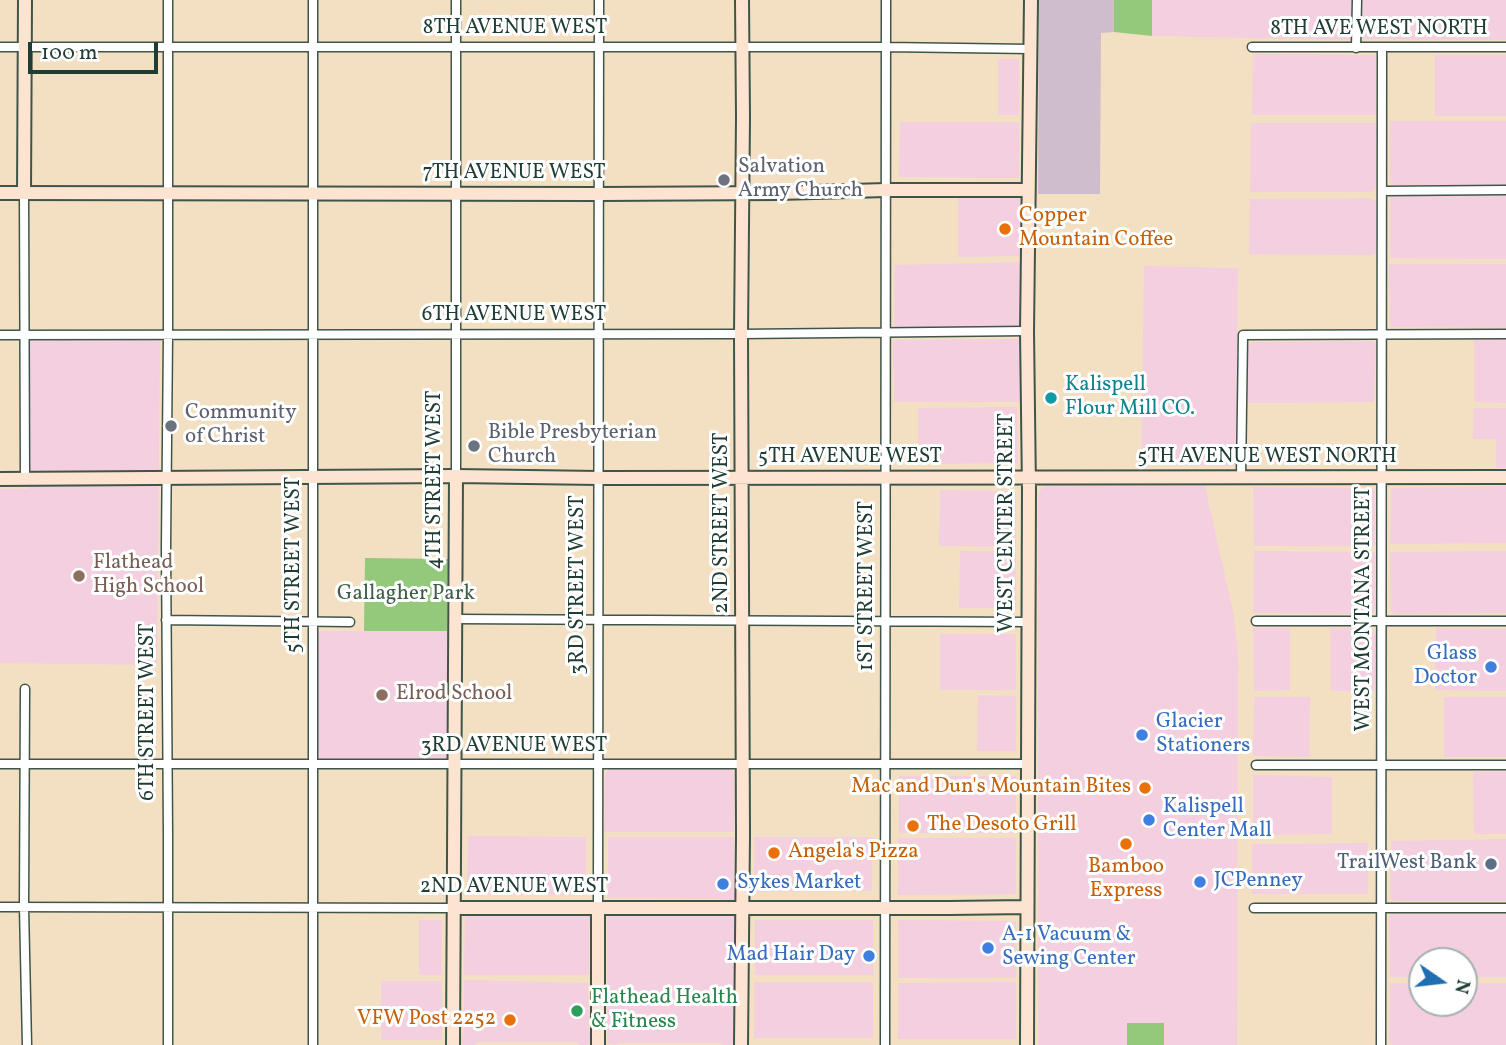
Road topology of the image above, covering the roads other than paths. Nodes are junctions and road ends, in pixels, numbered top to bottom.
1 (25, 0) edge
2 (168, 0) edge
3 (313, 0) edge
4 (456, 0) edge
5 (599, 0) edge
6 (742, 0) edge
7 (886, 0) edge
8 (1031, 0) edge
9 (1357, 0) edge
10 (456, 46) junction
11 (0, 47) edge
12 (25, 47) junction
13 (167, 47) junction
14 (313, 47) junction
15 (599, 47) junction
16 (742, 47) junction
17 (886, 47) junction
18 (1252, 47) dead end
19 (1506, 47) edge
20 (1356, 48) junction
21 (1382, 48) junction
22 (1031, 49) junction
23 (886, 190) junction
24 (1028, 190) junction
25 (1506, 190) edge
26 (1382, 191) junction
27 (742, 192) junction
28 (0, 193) edge
29 (24, 193) junction
30 (168, 193) junction
31 (456, 193) junction
32 (313, 194) junction
33 (599, 194) junction
34 (1027, 331) junction
35 (313, 333) junction
36 (886, 333) junction
37 (0, 334) edge
38 (457, 334) junction
39 (599, 334) junction
40 (741, 334) junction
41 (1382, 334) junction
42 (1506, 334) edge
43 (25, 335) junction
44 (168, 335) junction
45 (456, 476) junction
46 (312, 477) junction
47 (742, 477) junction
48 (1028, 477) junction
49 (1241, 477) junction
50 (1506, 477) edge
51 (166, 478) junction
52 (599, 478) junction
53 (885, 478) junction
54 (1382, 478) junction
55 (0, 479) edge
56 (25, 479) junction
57 (455, 618) junction
58 (166, 620) junction
59 (598, 620) junction
60 (743, 620) junction
61 (313, 621) junction
62 (885, 621) junction
63 (1256, 621) dead end
64 (1382, 621) junction
65 (1506, 621) edge
66 (350, 622) dead end
67 (1028, 622) junction
68 (24, 689) dead end
69 (0, 764) edge
70 (24, 764) junction
71 (167, 764) junction
72 (313, 764) junction
73 (455, 765) junction
74 (598, 765) junction
75 (743, 765) junction
76 (886, 765) junction
77 (1027, 765) junction
78 (1256, 765) dead end
79 (1382, 765) junction
80 (1506, 765) edge
81 (0, 907) edge
82 (24, 907) junction
83 (169, 907) junction
84 (313, 907) junction
85 (1027, 907) junction
86 (454, 908) junction
87 (598, 908) junction
88 (742, 908) junction
89 (886, 908) junction
90 (1254, 908) dead end
91 (1382, 908) junction
92 (1506, 908) edge
93 (27, 1045) edge
94 (168, 1045) edge
95 (313, 1045) edge
96 (453, 1045) edge
97 (598, 1045) edge
98 (741, 1045) edge
99 (885, 1045) edge
100 (1027, 1045) edge
101 (1381, 1045) edge

1 - 12 street
2 - 13 street, 6TH STREET WEST
3 - 14 street, 5TH STREET WEST
4 - 10 street, 4TH STREET WEST
5 - 15 street, 3RD STREET WEST
6 - 16 street, 2ND STREET WEST
7 - 17 street, 1ST STREET WEST
8 - 22 street, WEST CENTER STREET
9 - 20 street
10 - 14 street, 8TH AVENUE WEST
10 - 15 street, 8TH AVENUE WEST
10 - 31 street, 4TH STREET WEST
11 - 12 street, 8TH AVENUE WEST
12 - 13 street, 8TH AVENUE WEST
12 - 29 street
13 - 14 street, 8TH AVENUE WEST
13 - 30 street, 6TH STREET WEST
14 - 32 street, 5TH STREET WEST
15 - 16 street, 8TH AVENUE WEST
15 - 33 street, 3RD STREET WEST
16 - 17 street, 8TH AVENUE WEST
16 - 27 street, 2ND STREET WEST
17 - 22 street, 8TH AVENUE WEST
17 - 23 street, 1ST STREET WEST
18 - 20 street, 8TH AVE WEST NORTH
19 - 21 street, 8TH AVE WEST NORTH
20 - 21 street, 8TH AVE WEST NORTH
21 - 26 street, WEST MONTANA STREET
22 - 24 street, WEST CENTER STREET
23 - 24 street, 7TH AVENUE WEST
23 - 27 street, 7TH AVENUE WEST
23 - 36 street, 1ST STREET WEST
24 - 34 street, WEST CENTER STREET
25 - 26 street
26 - 41 street, WEST MONTANA STREET
27 - 33 street, 7TH AVENUE WEST
27 - 40 street, 2ND STREET WEST
28 - 29 street, 7TH AVENUE WEST
29 - 30 street, 7TH AVENUE WEST
29 - 43 street
30 - 32 street, 7TH AVENUE WEST
30 - 44 street, 6TH STREET WEST
31 - 32 street, 7TH AVENUE WEST
31 - 33 street, 7TH AVENUE WEST
31 - 38 street, 4TH STREET WEST
32 - 35 street, 5TH STREET WEST
33 - 39 street, 3RD STREET WEST
34 - 36 street, 6TH AVENUE WEST
34 - 48 street, WEST CENTER STREET
35 - 38 street, 6TH AVENUE WEST
35 - 44 street, 6TH AVENUE WEST
35 - 46 street, 5TH STREET WEST
36 - 40 street, 6TH AVENUE WEST
36 - 53 street, 1ST STREET WEST
37 - 43 street, 6TH AVENUE WEST
38 - 39 street, 6TH AVENUE WEST
38 - 45 street, 4TH STREET WEST
39 - 40 street, 6TH AVENUE WEST
39 - 52 street, 3RD STREET WEST
40 - 47 street, 2ND STREET WEST
41 - 42 street
41 - 49 street
41 - 54 street, WEST MONTANA STREET
43 - 44 street, 6TH AVENUE WEST
43 - 56 street
44 - 51 street, 6TH STREET WEST
45 - 46 street, 5TH AVENUE WEST
45 - 52 street, 5TH AVENUE WEST
45 - 57 street, 4TH STREET WEST
46 - 51 street, 5TH AVENUE WEST
46 - 61 street, 5TH STREET WEST
47 - 52 street, 5TH AVENUE WEST
47 - 53 street, 5TH AVENUE WEST
47 - 60 street, 2ND STREET WEST
48 - 49 street, 5TH AVENUE WEST NORTH
48 - 53 street, 5TH AVENUE WEST
48 - 67 street, WEST CENTER STREET
49 - 54 street, 5TH AVENUE WEST NORTH
50 - 54 street, 5TH AVENUE WEST NORTH
51 - 56 street, 5TH AVENUE WEST
51 - 58 street, 6TH STREET WEST
52 - 59 street, 3RD STREET WEST
53 - 62 street, 1ST STREET WEST
54 - 64 street, WEST MONTANA STREET
55 - 56 street, 5TH AVENUE WEST
57 - 59 street
57 - 73 street, 4TH STREET WEST
58 - 61 street
58 - 71 street, 6TH STREET WEST
59 - 60 street
59 - 74 street, 3RD STREET WEST
60 - 62 street
60 - 75 street, 2ND STREET WEST
61 - 66 street
61 - 72 street, 5TH STREET WEST
62 - 67 street
62 - 76 street, 1ST STREET WEST
63 - 64 street
64 - 65 street
64 - 79 street, WEST MONTANA STREET
67 - 77 street, WEST CENTER STREET
68 - 70 street
69 - 70 street, 3RD AVENUE WEST
70 - 71 street, 3RD AVENUE WEST
70 - 82 street
71 - 72 street, 3RD AVENUE WEST
71 - 83 street, 6TH STREET WEST
72 - 73 street, 3RD AVENUE WEST
72 - 84 street, 5TH STREET WEST
73 - 74 street, 3RD AVENUE WEST
73 - 86 street, 4TH STREET WEST
74 - 75 street, 3RD AVENUE WEST
74 - 87 street, 3RD STREET WEST
75 - 76 street, 3RD AVENUE WEST
75 - 88 street, 2ND STREET WEST
76 - 77 street, 3RD AVENUE WEST
76 - 89 street, 1ST STREET WEST
77 - 85 street, WEST CENTER STREET
78 - 79 street
79 - 80 street
79 - 91 street, WEST MONTANA STREET
81 - 82 street, 2ND AVENUE WEST
82 - 83 street, 2ND AVENUE WEST
82 - 93 street
83 - 84 street, 2ND AVENUE WEST
83 - 94 street, 6TH STREET WEST
84 - 86 street, 2ND AVENUE WEST
84 - 95 street, 5TH STREET WEST
85 - 89 street, 2ND AVENUE WEST
85 - 100 street, WEST CENTER STREET
86 - 87 street, 2ND AVENUE WEST
86 - 96 street, 4TH STREET WEST
87 - 88 street, 2ND AVENUE WEST
87 - 97 street, 3RD STREET WEST
88 - 89 street, 2ND AVENUE WEST
88 - 98 street, 2ND STREET WEST
89 - 99 street, 1ST STREET WEST
90 - 91 street
91 - 92 street
91 - 101 street, WEST MONTANA STREET

